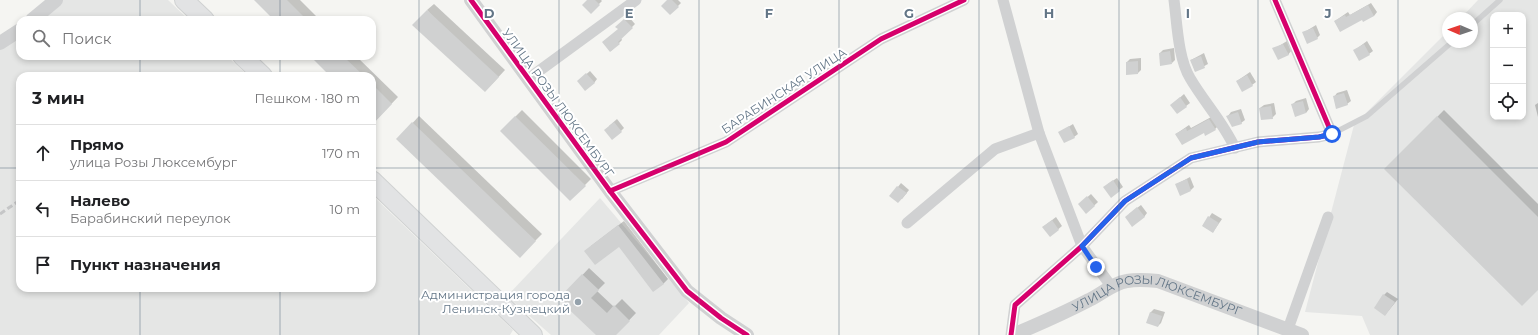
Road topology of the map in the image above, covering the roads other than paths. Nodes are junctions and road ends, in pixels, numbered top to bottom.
1 (56, 0) edge
2 (184, 0) edge
3 (471, 0) edge
4 (636, 0) edge
5 (964, 0) edge
6 (1003, 0) edge
7 (1174, 0) edge
8 (1276, 0) edge
9 (1500, 0) edge
10 (37, 16) edge
11 (201, 16) edge
12 (1478, 20) edge
13 (16, 33) edge
14 (0, 43) edge
15 (1445, 48) edge
16 (246, 60) edge
17 (259, 72) edge
18 (528, 80) junction
19 (1039, 133) junction
20 (1332, 134) junction
21 (1235, 148) junction
22 (376, 184) edge
23 (610, 191) junction
24 (1328, 217) dead end
25 (908, 223) dead end
26 (1082, 246) junction
27 (1111, 286) junction
28 (1288, 329) junction
29 (533, 335) edge
30 (747, 335) edge
31 (1012, 335) edge
32 (1302, 335) edge

1 - 10 street
2 - 11 main road
3 - 18 street, УЛИЦА РОЗЫ ЛЮКСЕМБУРГ
4 - 18 street
5 - 23 street, БАРАБИНСКАЯ УЛИЦА
6 - 19 street
7 - 21 street
8 - 20 street
9 - 12 lane
13 - 14 street
15 - 20 lane
16 - 17 main road
18 - 23 street, УЛИЦА РОЗЫ ЛЮКСЕМБУРГ
19 - 25 street
19 - 26 street
20 - 21 street, УЛИЦА РОЗЫ ЛЮКСЕМБУРГ
21 - 26 street, УЛИЦА РОЗЫ ЛЮКСЕМБУРГ
22 - 29 main road
23 - 30 street, УЛИЦА РОЗЫ ЛЮКСЕМБУРГ
24 - 28 street
26 - 27 street
26 - 31 street, УЛИЦА РОЗЫ ЛЮКСЕМБУРГ
27 - 28 street, УЛИЦА РОЗЫ ЛЮКСЕМБУРГ
27 - 31 street, УЛИЦА РОЗЫ ЛЮКСЕМБУРГ
28 - 32 street, УЛИЦА РОЗЫ ЛЮКСЕМБУРГ

